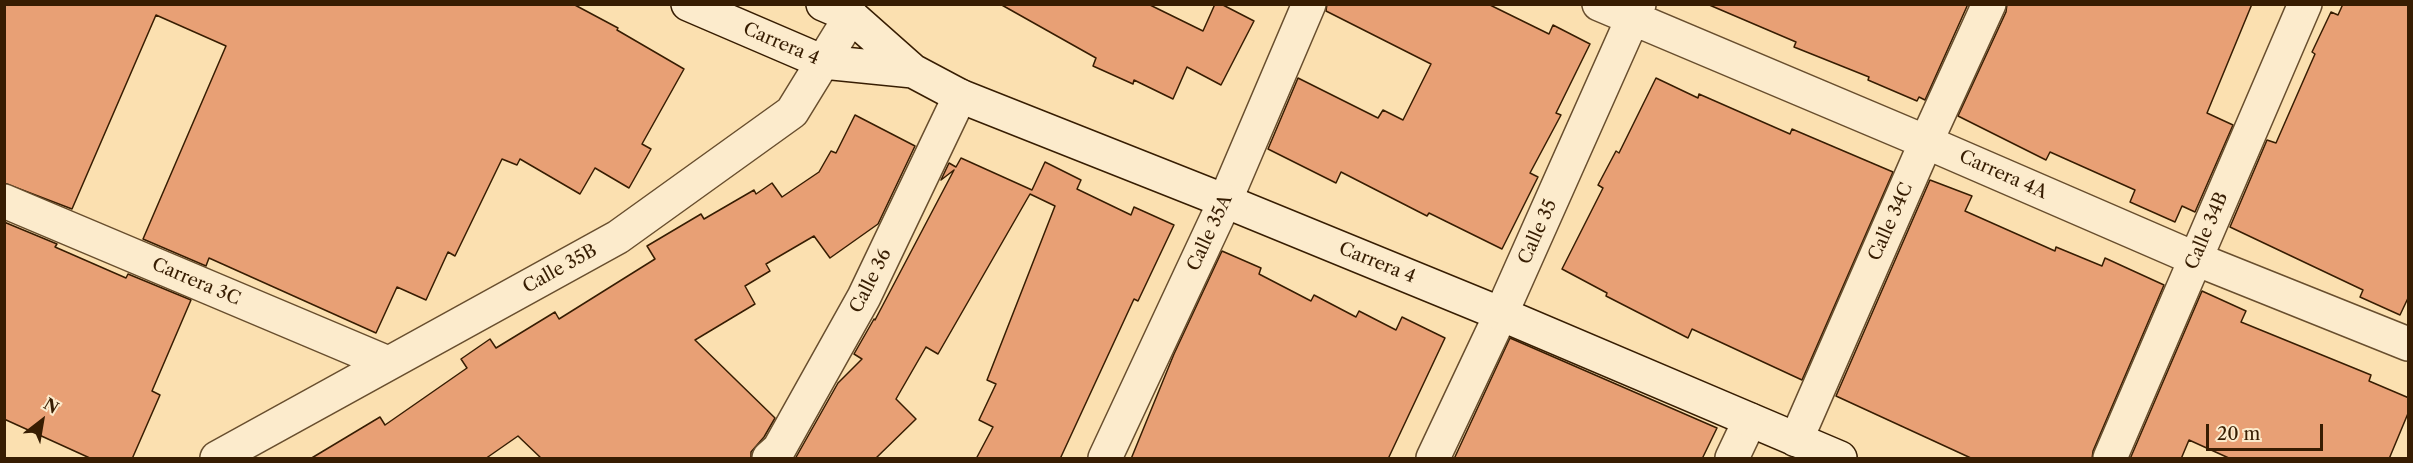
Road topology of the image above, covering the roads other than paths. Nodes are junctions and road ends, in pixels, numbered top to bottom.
1 (688, 4) edge
2 (1309, 4) edge
3 (1599, 4) edge
4 (1989, 4) edge
5 (2305, 4) edge
6 (837, 10) edge
7 (1636, 12) edge
8 (823, 62) junction
9 (913, 71) junction
10 (960, 96) junction
11 (1926, 142) junction
12 (4, 201) edge
13 (1225, 201) junction
14 (2196, 259) junction
15 (1502, 314) junction
16 (2409, 344) edge
17 (388, 363) junction
18 (1750, 420) junction
19 (1796, 440) junction
20 (217, 459) edge
21 (769, 459) edge
22 (1106, 459) edge
23 (1433, 459) edge
24 (1732, 459) edge
25 (1840, 459) edge
26 (2110, 459) edge

1 - 8 street, Carrera 4
2 - 13 street, Calle 35A
3 - 7 street, Carrera 4A
4 - 11 street, Calle 34C
5 - 14 street, Calle 34B
6 - 8 street, Calle 35B
6 - 9 street, Carrera 4
7 - 11 street, Carrera 4A
7 - 15 street, Calle 35
8 - 9 street, Carrera 4
8 - 17 street, Calle 35B
9 - 10 street, Carrera 4
10 - 13 street, Carrera 4
10 - 21 street, Calle 36
11 - 14 street, Carrera 4A
11 - 19 street, Calle 34C
12 - 17 street, Carrera 3C
13 - 15 street, Carrera 4
13 - 22 street, Calle 35A
14 - 16 street, Carrera 4A
14 - 26 street, Calle 34B
15 - 18 street, Carrera 4
15 - 23 street, Calle 35
17 - 20 street, Calle 35B
18 - 19 street, Carrera 4
18 - 24 street
19 - 25 street, Carrera 4

